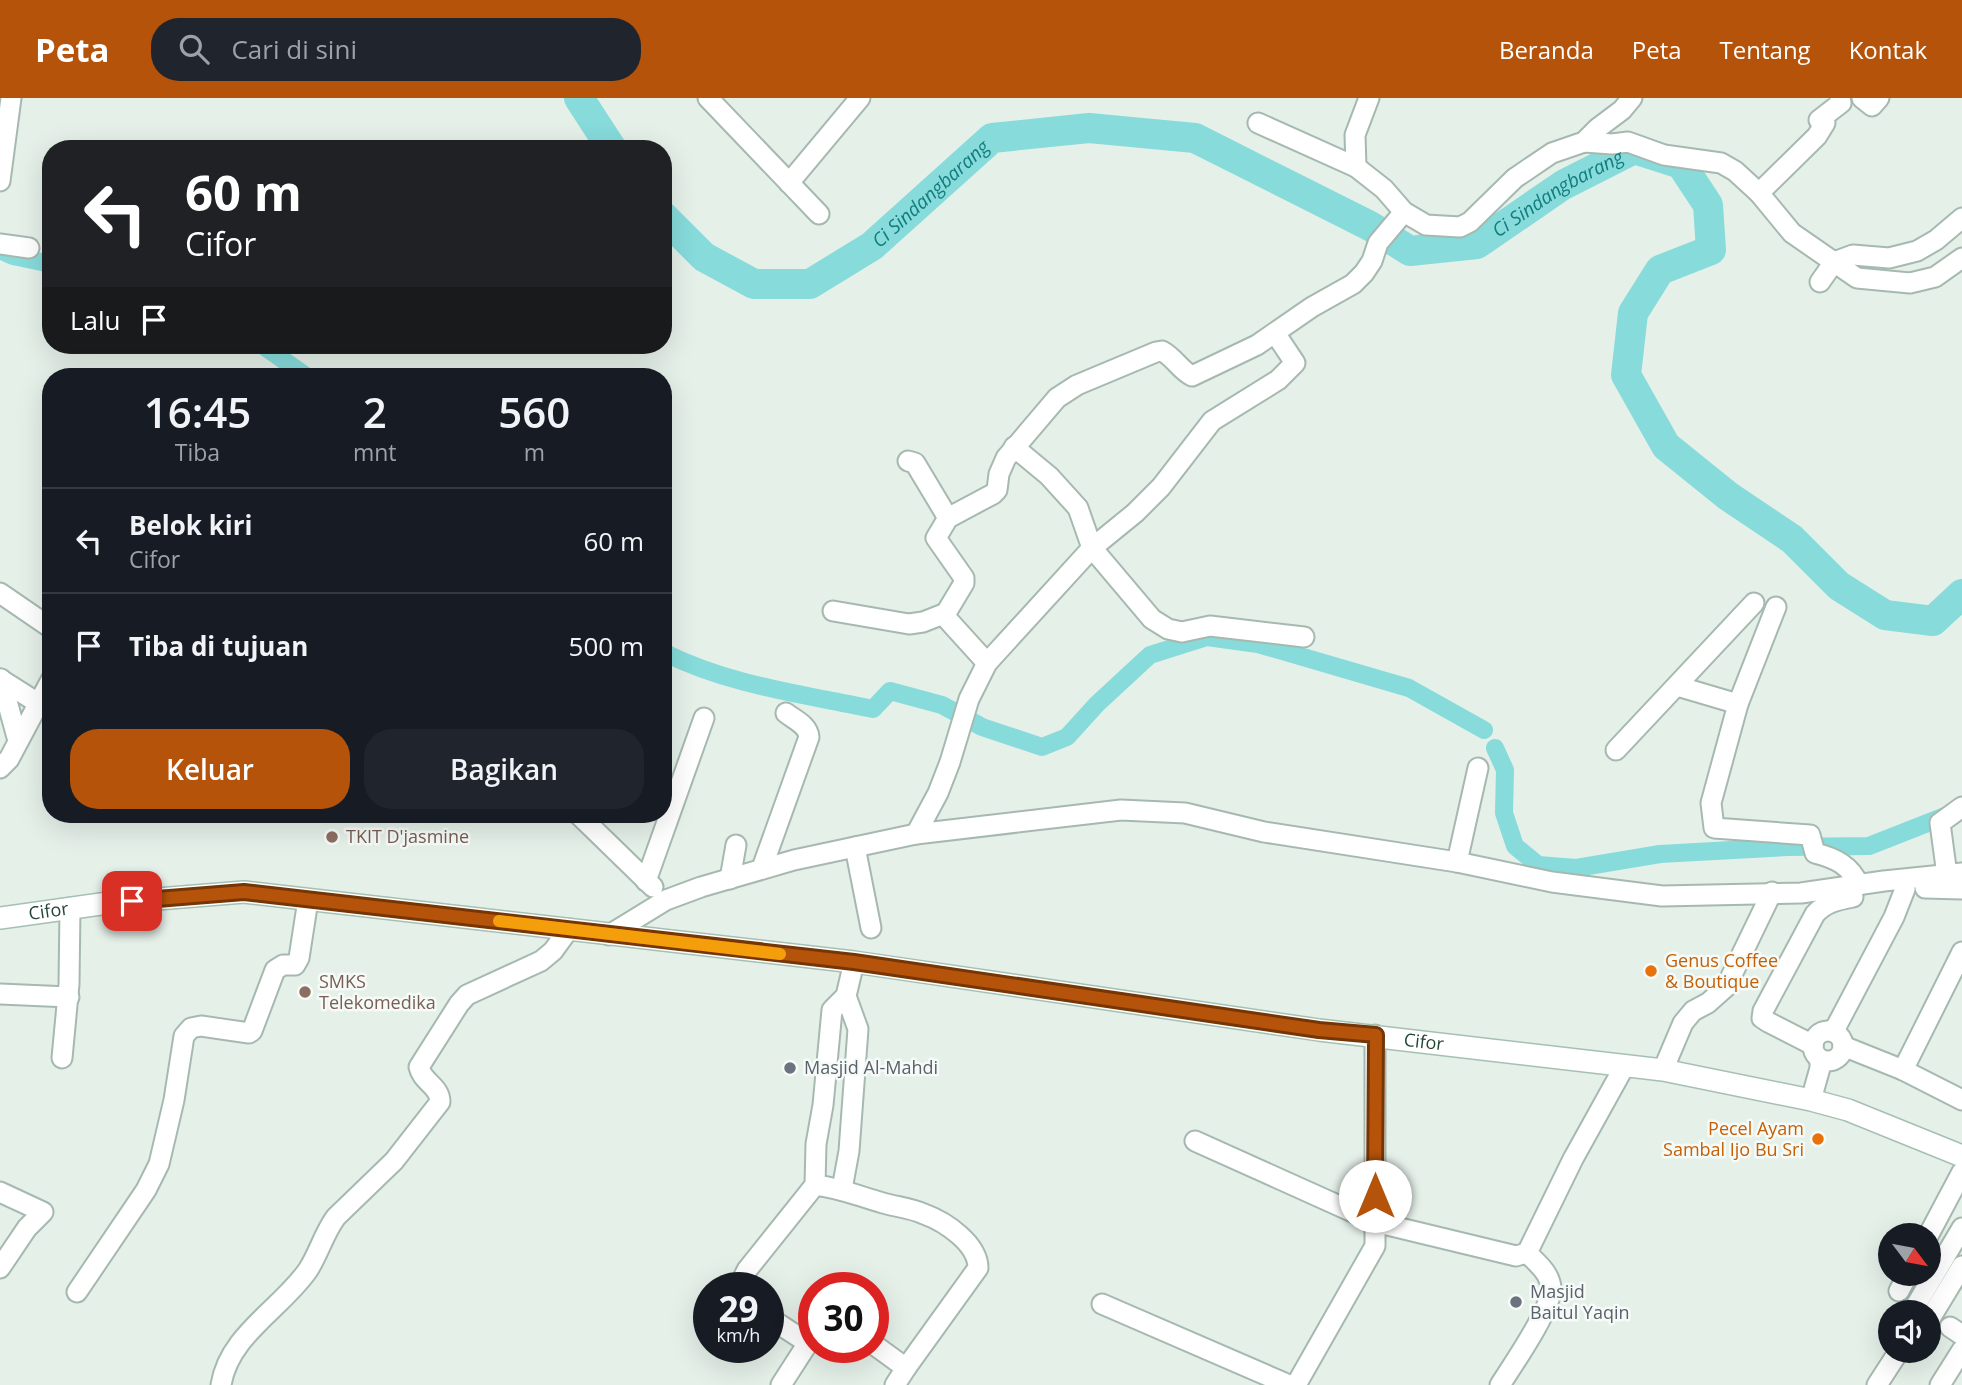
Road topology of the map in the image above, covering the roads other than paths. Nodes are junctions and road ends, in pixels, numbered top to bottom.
1 (11, 98) edge
2 (708, 98) edge
3 (860, 98) edge
4 (1369, 98) edge
5 (1632, 98) edge
6 (1840, 98) edge
7 (1862, 98) edge
8 (1879, 98) edge
9 (1258, 123) dead end
10 (1584, 142) junction
11 (1356, 167) junction
12 (0, 181) edge
13 (789, 183) junction
14 (1759, 193) junction
15 (1404, 212) junction
16 (819, 214) dead end
17 (1962, 218) edge
18 (0, 244) edge
19 (29, 248) dead end
20 (0, 252) edge
21 (1962, 258) edge
22 (1834, 262) junction
23 (1820, 282) dead end
24 (1275, 333) junction
25 (1014, 447) junction
26 (908, 461) dead end
27 (948, 518) junction
28 (1092, 548) junction
29 (0, 593) edge
30 (1754, 603) dead end
31 (1776, 607) dead end
32 (833, 611) dead end
33 (946, 612) junction
34 (42, 622) edge
35 (1304, 637) dead end
36 (987, 663) junction
37 (0, 679) edge
38 (1677, 686) junction
39 (42, 696) edge
40 (38, 703) junction
41 (1738, 704) junction
42 (786, 713) dead end
43 (704, 718) dead end
44 (18, 741) junction
45 (1616, 750) dead end
46 (0, 768) edge
47 (1478, 768) dead end
48 (1962, 807) edge
49 (672, 808) edge
50 (587, 823) edge
51 (667, 823) edge
52 (916, 834) junction
53 (736, 845) dead end
54 (855, 846) junction
55 (1457, 862) junction
56 (762, 868) junction
57 (1954, 874) edge
58 (730, 879) junction
59 (646, 881) junction
60 (1859, 884) junction
61 (1905, 889) junction
62 (1962, 889) edge
63 (1772, 892) junction
64 (308, 900) junction
65 (666, 900) junction
66 (70, 908) junction
67 (0, 918) edge
68 (871, 928) dead end
69 (569, 929) junction
70 (609, 935) junction
71 (1962, 952) edge
72 (854, 962) junction
73 (0, 994) edge
74 (846, 996) junction
75 (68, 997) junction
76 (1376, 1035) junction
77 (1840, 1039) junction
78 (1817, 1053) junction
79 (62, 1058) dead end
80 (1624, 1067) junction
81 (1662, 1070) junction
82 (1903, 1070) junction
83 (1811, 1100) junction
84 (1962, 1100) edge
85 (1195, 1141) dead end
86 (1962, 1156) edge
87 (1962, 1172) edge
88 (815, 1185) junction
89 (842, 1189) junction
90 (0, 1192) edge
91 (1375, 1222) junction
92 (1935, 1223) edge
93 (1962, 1228) edge
94 (1527, 1252) junction
95 (1941, 1261) edge
96 (1941, 1267) edge
97 (0, 1268) edge
98 (1959, 1271) edge
99 (746, 1272) edge
100 (77, 1292) dead end
101 (1941, 1301) edge
102 (1102, 1304) dead end
103 (1962, 1350) edge
104 (889, 1356) edge
105 (798, 1359) edge
106 (1891, 1363) edge
107 (906, 1368) junction
108 (221, 1385) edge
109 (780, 1385) edge
110 (895, 1385) edge
111 (1289, 1385) edge
112 (1296, 1385) edge
113 (1500, 1385) edge
114 (1877, 1385) edge
115 (1940, 1385) edge

1 - 12 street
2 - 13 street
3 - 13 street
4 - 11 street
5 - 10 street
6 - 14 street
7 - 8 street
9 - 11 street
10 - 14 street
10 - 15 street
11 - 15 street
13 - 16 street
14 - 22 street
15 - 24 street
17 - 22 street
18 - 19 street
18 - 20 street
21 - 22 street
22 - 23 street
24 - 25 street
24 - 28 street
25 - 27 street
25 - 28 street
26 - 27 street
27 - 33 street
28 - 35 street
28 - 36 street
29 - 34 street
30 - 38 street
31 - 41 street
32 - 33 street
33 - 36 street
36 - 52 street
37 - 40 street
37 - 44 street
38 - 41 street
38 - 45 street
39 - 40 street
40 - 44 street
41 - 60 street
42 - 56 street
43 - 49 street
44 - 46 street
47 - 55 street
48 - 57 street
50 - 59 street
51 - 59 street
52 - 54 street
52 - 55 street
53 - 58 street
54 - 56 street
54 - 68 street
55 - 63 street
56 - 58 street
57 - 60 street
58 - 65 street
59 - 65 street
60 - 63 street
61 - 62 street
61 - 77 street
61 - 78 street
63 - 81 street
64 - 66 street, Cifor
64 - 69 street, Cifor
64 - 100 street
65 - 70 street
66 - 67 street, Cifor
66 - 75 street
69 - 70 street, Cifor
69 - 108 street
70 - 72 street, Cifor
71 - 82 street
72 - 74 street
72 - 76 street, Cifor
73 - 75 street
74 - 88 street
74 - 89 street
75 - 79 street
76 - 80 street, Cifor
76 - 91 street
77 - 78 street
77 - 78 street
77 - 82 street
78 - 83 street
80 - 81 street, Cifor
80 - 94 street
81 - 83 street, Cifor
82 - 84 street
83 - 86 street, Cifor
85 - 91 street
87 - 92 street
88 - 89 street
88 - 99 street
89 - 107 street
90 - 97 street
91 - 94 street
91 - 112 street
93 - 95 street
94 - 113 street
96 - 98 street
98 - 101 street
102 - 111 street
103 - 115 street
104 - 107 street
105 - 109 street
106 - 114 street
107 - 110 street

